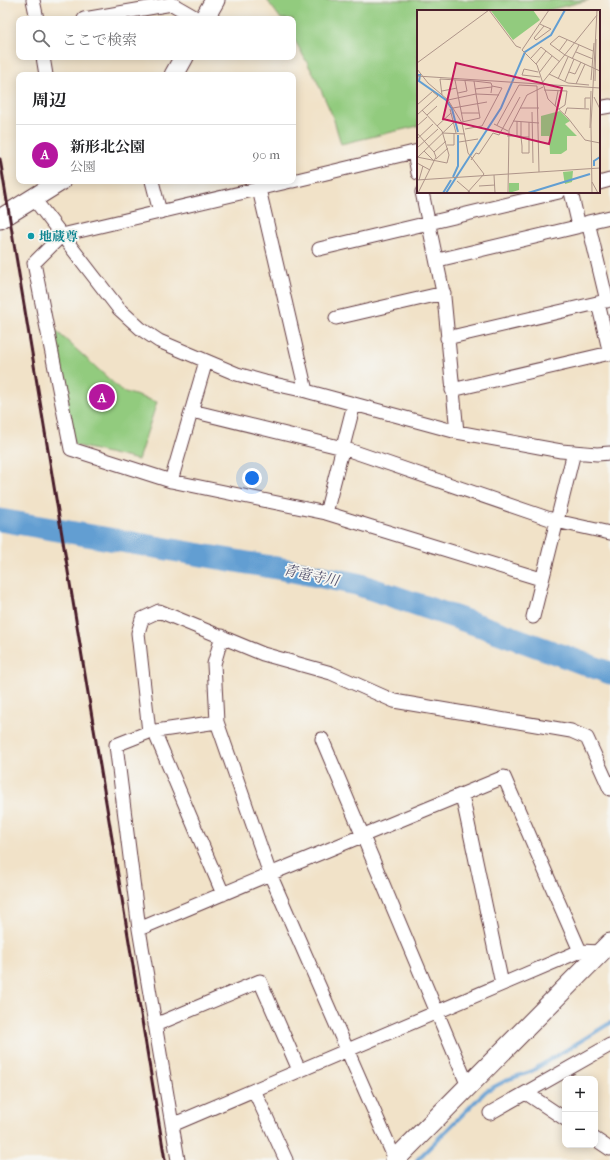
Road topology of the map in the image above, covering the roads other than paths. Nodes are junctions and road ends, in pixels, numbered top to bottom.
1 (33, 0) edge
2 (215, 0) edge
3 (36, 16) edge
4 (102, 16) edge
5 (193, 16) edge
6 (206, 16) edge
7 (44, 60) edge
8 (182, 60) edge
9 (46, 72) edge
10 (176, 72) edge
11 (610, 106) edge
12 (600, 108) edge
13 (416, 151) edge
14 (417, 162) edge
15 (296, 180) edge
16 (610, 180) edge
17 (600, 183) edge
18 (57, 184) edge
19 (153, 184) edge
20 (280, 184) edge
21 (259, 189) junction
22 (422, 193) edge
23 (555, 193) edge
24 (571, 193) edge
25 (34, 199) junction
26 (160, 212) junction
27 (610, 217) edge
28 (0, 219) edge
29 (428, 223) junction
30 (584, 225) junction
31 (62, 235) junction
32 (319, 249) dead end
33 (438, 260) junction
34 (444, 293) junction
35 (605, 301) edge
36 (336, 318) dead end
37 (447, 338) junction
38 (610, 354) edge
39 (206, 361) junction
40 (452, 390) junction
41 (306, 391) junction
42 (354, 404) junction
43 (192, 411) junction
44 (457, 432) junction
45 (343, 448) junction
46 (574, 452) junction
47 (610, 453) edge
48 (171, 481) junction
49 (326, 513) junction
50 (556, 521) junction
51 (610, 533) edge
52 (541, 579) junction
53 (533, 617) dead end
54 (222, 636) junction
55 (217, 722) junction
56 (152, 731) junction
57 (322, 739) dead end
58 (610, 789) edge
59 (462, 795) junction
60 (362, 836) junction
61 (270, 874) junction
62 (223, 894) junction
63 (139, 930) junction
64 (605, 947) edge
65 (580, 951) junction
66 (502, 984) junction
67 (436, 1012) junction
68 (155, 1025) junction
69 (610, 1045) edge
70 (348, 1050) junction
71 (300, 1070) junction
72 (468, 1086) junction
73 (254, 1090) junction
74 (526, 1093) junction
75 (490, 1113) dead end
76 (562, 1117) edge
77 (172, 1125) junction
78 (598, 1141) edge
79 (610, 1149) edge
80 (178, 1160) edge
81 (286, 1160) edge
82 (395, 1160) edge

1 - 3 street
2 - 6 street
4 - 5 street
7 - 9 street
8 - 10 street
11 - 12 street
13 - 14 street
13 - 15 street
16 - 17 street
18 - 25 street
19 - 26 street
20 - 21 street
21 - 26 street
21 - 41 street
22 - 29 street
23 - 29 street
24 - 30 street
25 - 28 street
25 - 31 street
26 - 31 street
27 - 30 street
29 - 32 street
29 - 33 street
30 - 33 street
30 - 35 street
31 - 39 street
31 - 48 street
33 - 34 street
34 - 36 street
34 - 37 street
35 - 37 street
35 - 38 street
37 - 40 street
38 - 40 street
39 - 41 street
39 - 43 street
40 - 44 street
41 - 42 street
42 - 44 street
42 - 45 street
43 - 45 street
43 - 48 street
44 - 46 street
45 - 49 street
45 - 50 street
46 - 47 street
46 - 50 street
48 - 49 street
49 - 52 street
50 - 51 street
50 - 52 street
52 - 53 street
54 - 55 street
54 - 56 street
54 - 58 street
55 - 56 street
55 - 61 street
56 - 62 street
56 - 63 street
57 - 60 street
59 - 60 street
59 - 65 street
59 - 66 street
60 - 61 street
60 - 67 street
61 - 62 street
61 - 70 street
62 - 63 street
63 - 68 street
64 - 65 street
64 - 72 street
65 - 66 street
66 - 67 street
67 - 70 street
67 - 72 street
68 - 71 street
68 - 77 street
69 - 74 street
70 - 71 street
70 - 82 street
71 - 73 street
72 - 82 street
73 - 77 street
73 - 81 street
74 - 75 street
74 - 76 street
77 - 80 street
78 - 79 street

